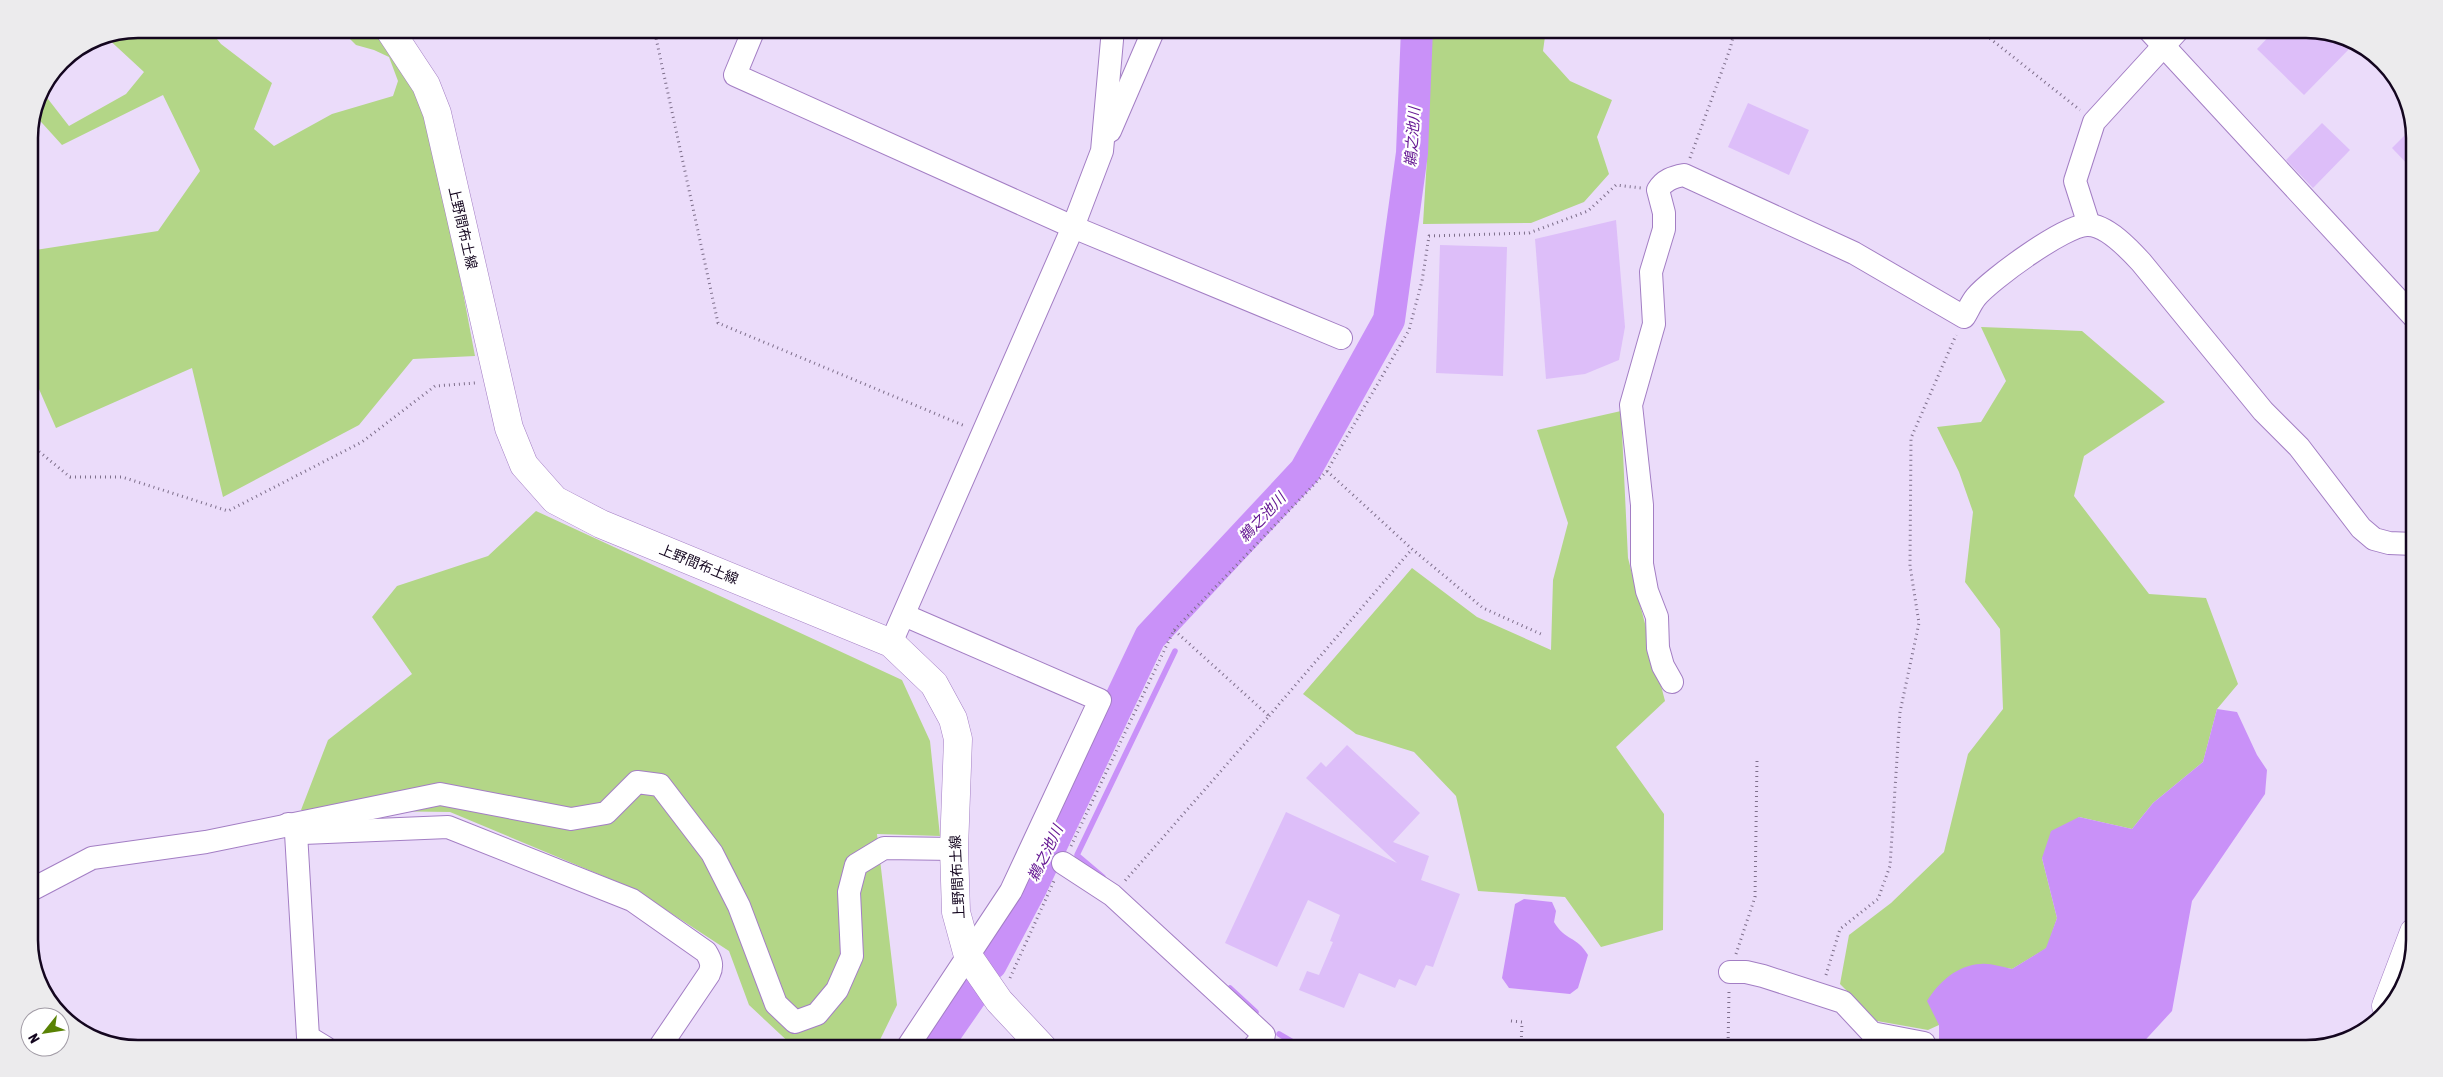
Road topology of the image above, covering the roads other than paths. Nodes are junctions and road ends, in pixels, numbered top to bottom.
1 (395, 38) edge
2 (750, 38) edge
3 (1112, 38) edge
4 (1150, 38) edge
5 (2157, 38) edge
6 (2172, 38) edge
7 (2165, 46) junction
8 (1102, 151) junction
9 (2089, 225) junction
10 (1073, 227) junction
11 (2405, 307) edge
12 (1341, 338) dead end
13 (2406, 544) edge
14 (904, 615) junction
15 (891, 643) junction
16 (1672, 682) dead end
17 (292, 828) junction
18 (954, 849) junction
19 (1063, 863) road end
20 (38, 886) edge
21 (968, 956) junction
22 (2404, 958) edge
23 (1737, 965) road end
24 (2393, 986) edge
25 (313, 1040) edge
26 (664, 1040) edge
27 (912, 1040) edge
28 (1036, 1040) edge
29 (1260, 1040) edge
30 (1908, 1040) edge

1 - 15 main road, 上野間布土線
2 - 10 street
3 - 8 street
4 - 8 street
5 - 7 street
6 - 7 street
7 - 9 street
7 - 11 street
8 - 10 street
9 - 13 street
9 - 16 street
10 - 12 street
10 - 14 street
14 - 15 street
14 - 21 street
15 - 18 main road, 上野間布土線
17 - 18 street
17 - 20 street
17 - 25 street
17 - 26 street
18 - 21 main road, 上野間布土線
19 - 29 street
21 - 27 street
21 - 28 main road, 上野間布土線
22 - 24 main road
23 - 30 street

